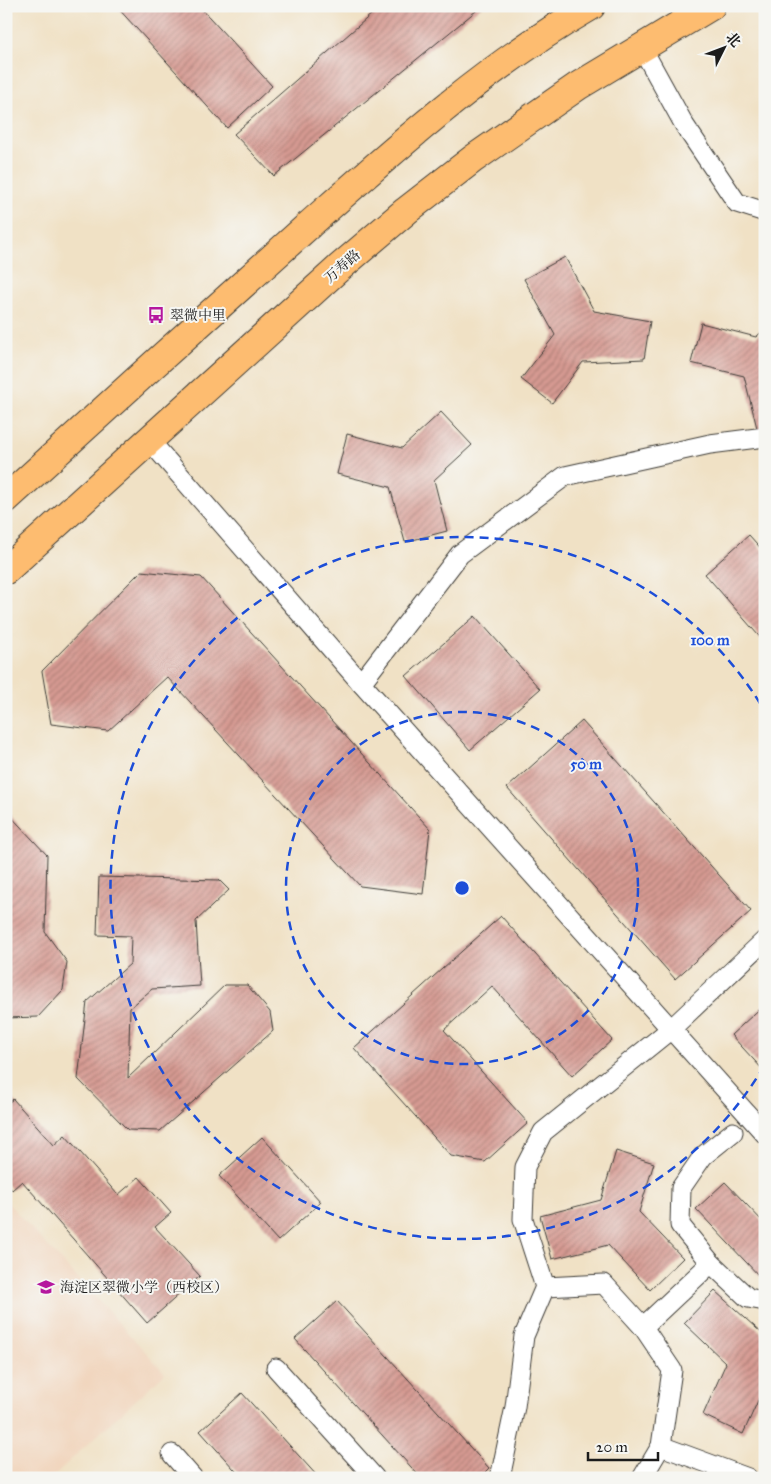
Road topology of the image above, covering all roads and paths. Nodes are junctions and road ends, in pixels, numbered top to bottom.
1 (591, 6) edge
2 (711, 6) edge
3 (642, 48) junction
4 (765, 212) edge
5 (765, 437) edge
6 (150, 441) junction
7 (6, 499) edge
8 (6, 570) edge
9 (361, 683) junction
10 (765, 940) edge
11 (671, 1029) junction
12 (733, 1132) dead end
13 (765, 1134) edge
14 (711, 1263) junction
15 (545, 1287) junction
16 (765, 1301) edge
17 (643, 1327) junction
18 (276, 1368) dead end
19 (661, 1446) junction
20 (172, 1454) dead end
21 (193, 1478) edge
22 (375, 1478) edge
23 (500, 1478) edge
24 (642, 1478) edge
25 (748, 1478) edge

1 - 7 main road
2 - 3 main road, 万寿路
3 - 4 street
3 - 6 main road, 万寿路
5 - 9 street
6 - 8 main road, 万寿路
6 - 9 street
9 - 11 street
10 - 11 street
11 - 13 street
11 - 15 street
12 - 14 street
14 - 16 street
14 - 17 street
15 - 17 street
15 - 23 street
17 - 19 street
18 - 22 street
19 - 24 street
19 - 25 street
20 - 21 street

